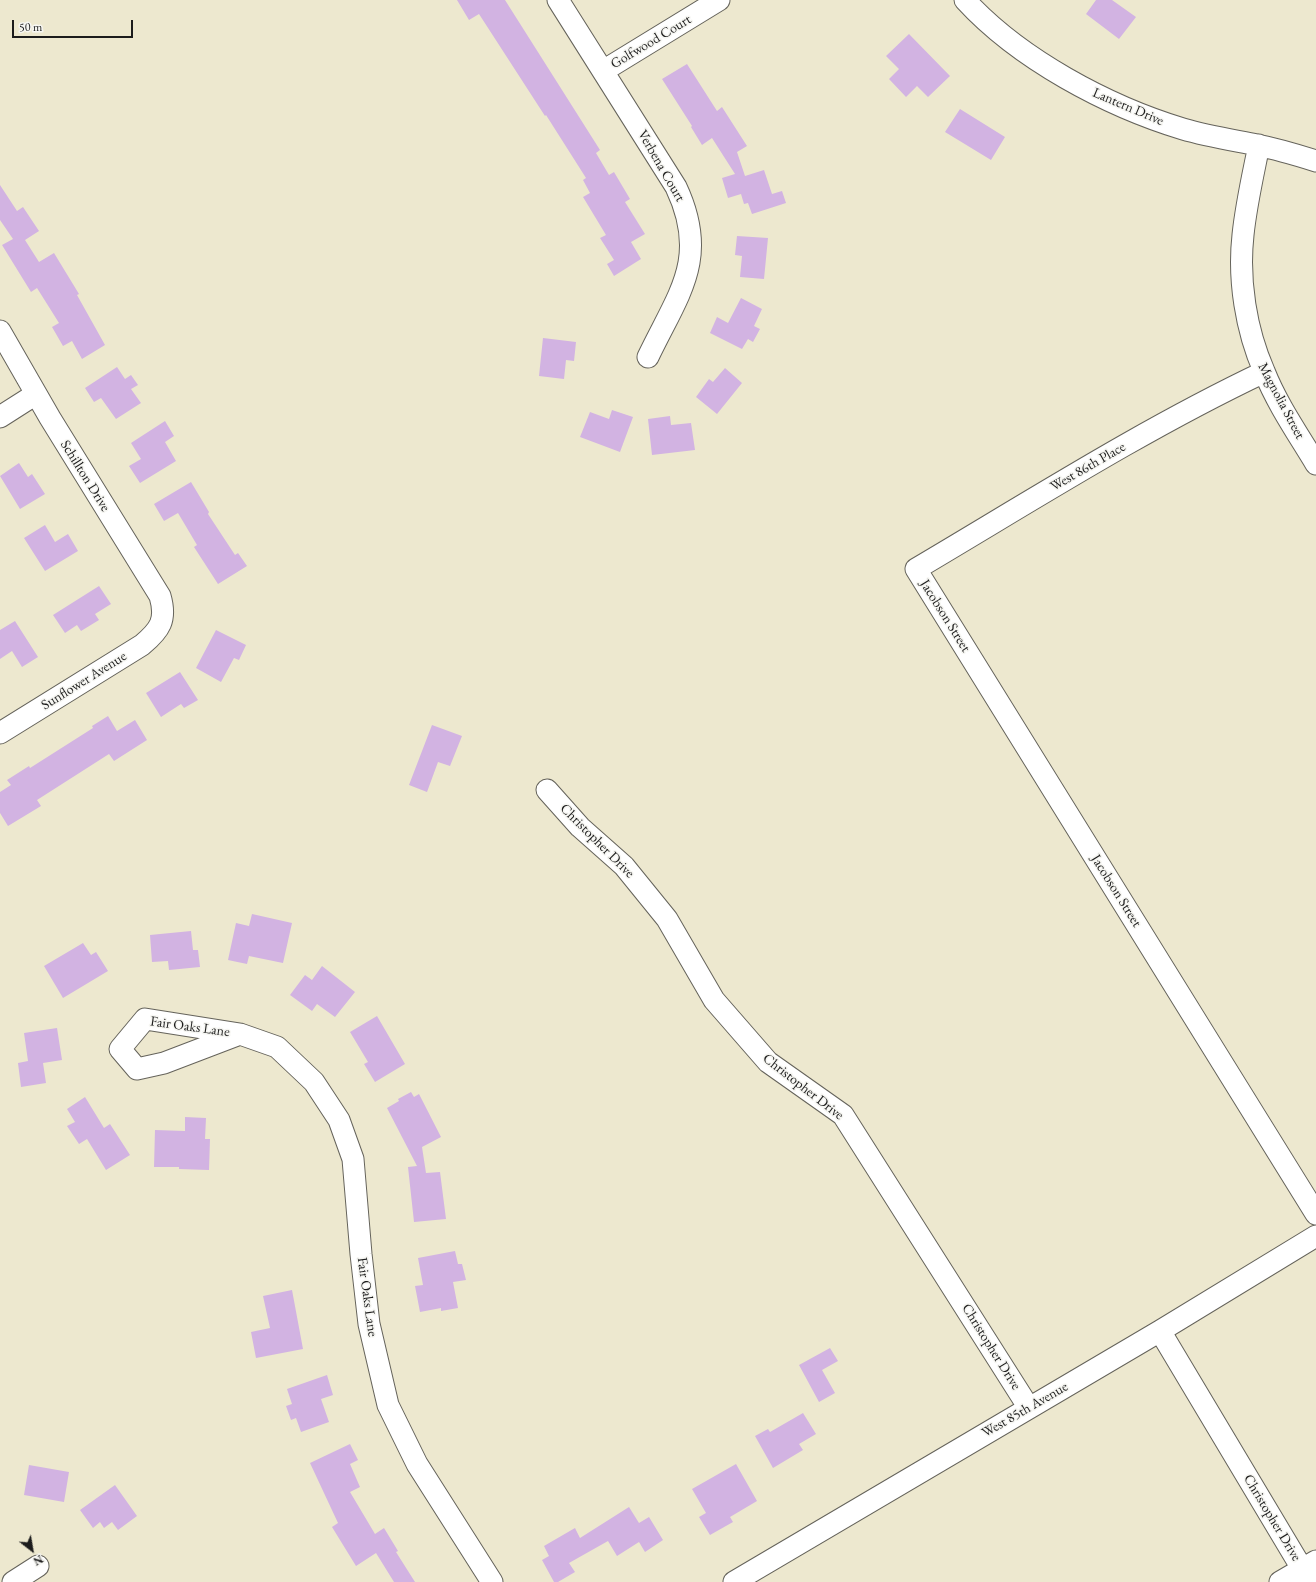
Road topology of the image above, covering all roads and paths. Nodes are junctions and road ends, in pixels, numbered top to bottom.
1 (558, 0) edge
2 (719, 0) edge
3 (965, 0) edge
4 (603, 71) junction
5 (1259, 145) junction
6 (1316, 161) edge
7 (0, 331) edge
8 (648, 357) dead end
9 (1264, 372) junction
10 (36, 394) junction
11 (0, 416) edge
12 (1316, 464) edge
13 (916, 568) joint
14 (161, 622) joint
15 (0, 733) edge
16 (547, 790) dead end
17 (240, 1034) junction
18 (1316, 1214) edge
19 (1316, 1236) edge
20 (1160, 1331) junction
21 (1029, 1408) junction
22 (38, 1566) dead end
23 (1309, 1571) edge
24 (13, 1582) edge
25 (492, 1582) edge
26 (734, 1582) edge
27 (1280, 1582) edge

1 - 4 street, Verbena Court
2 - 4 street, Golfwood Court
3 - 5 street, Lantern Drive
4 - 8 street, Verbena Court
5 - 6 street, Lantern Drive
5 - 9 street, Magnolia Street
7 - 10 street, Schillton Drive
9 - 12 street, Magnolia Street
9 - 13 street, West 86th Place
10 - 11 street
10 - 14 street, Schillton Drive
13 - 18 street, Jacobson Street
14 - 15 street, Sunflower Avenue
16 - 21 street, Christopher Drive
17 - 17 street, Fair Oaks Lane
17 - 25 street, Fair Oaks Lane
19 - 20 street, West 85th Avenue
20 - 21 street, West 85th Avenue
20 - 23 street, Christopher Drive
21 - 26 street, West 85th Avenue
22 - 24 street
23 - 27 street

